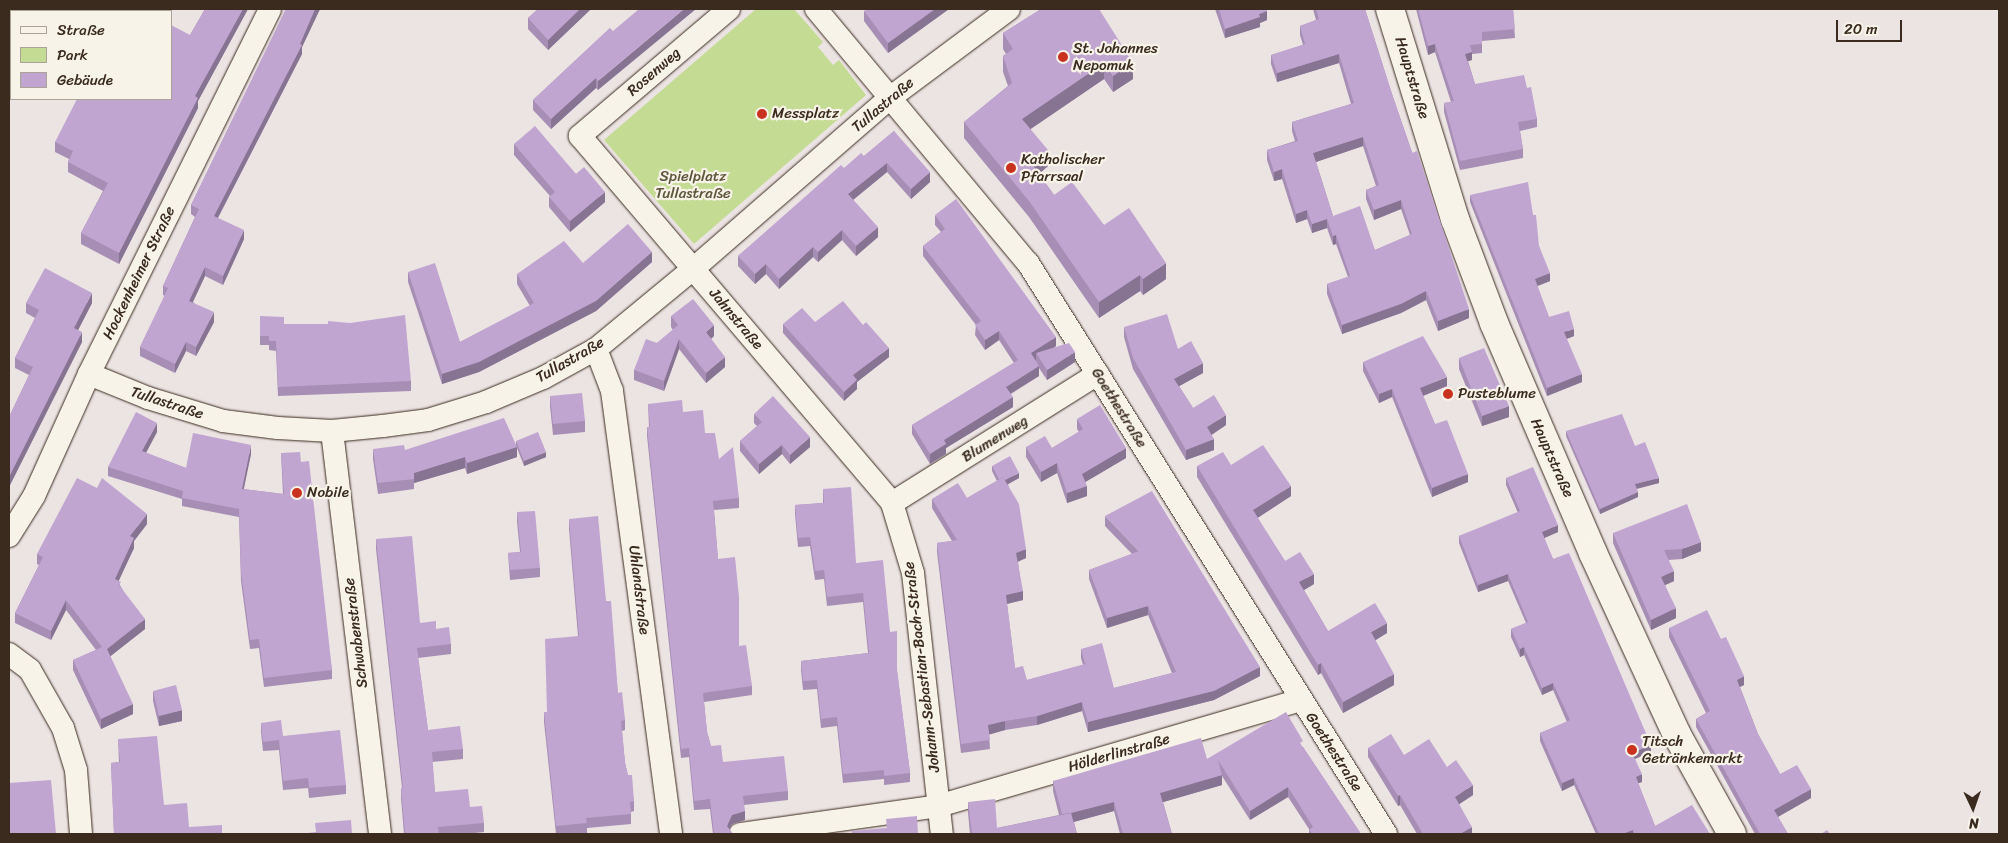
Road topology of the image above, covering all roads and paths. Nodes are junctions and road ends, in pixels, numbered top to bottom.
1 (270, 9) edge
2 (729, 9) edge
3 (816, 9) edge
4 (1009, 9) edge
5 (1390, 9) edge
6 (891, 97) junction
7 (580, 136) joint
8 (693, 269) junction
9 (596, 349) junction
10 (89, 374) junction
11 (1098, 374) junction
12 (332, 431) junction
13 (892, 503) junction
14 (9, 536) edge
15 (9, 654) edge
16 (1301, 700) junction
17 (938, 806) junction
18 (81, 834) edge
19 (380, 834) edge
20 (671, 834) edge
21 (740, 834) edge
22 (942, 834) edge
23 (1386, 834) edge
24 (1732, 834) edge

1 - 10 street, Hockenheimer Straße
2 - 7 street, Rosenweg
3 - 6 street, Goethestraße
4 - 6 street, Tullastraße
5 - 24 street, Hauptstraße
6 - 8 street, Tullastraße
6 - 11 street, Goethestraße
7 - 8 street, Jahnstraße
8 - 9 street, Tullastraße
8 - 13 street, Jahnstraße
9 - 12 street, Tullastraße
9 - 20 street, Uhlandstraße
10 - 12 street, Tullastraße
10 - 14 street, Hockenheimer Straße
11 - 13 street, Blumenweg
11 - 16 street, Goethestraße
12 - 19 street, Schwabenstraße
13 - 17 street, Johann-Sebastian-Bach-Straße
15 - 18 street
16 - 17 street, Hölderlinstraße
16 - 23 street, Goethestraße
17 - 21 street, Hölderlinstraße
17 - 22 street, Johann-Sebastian-Bach-Straße

